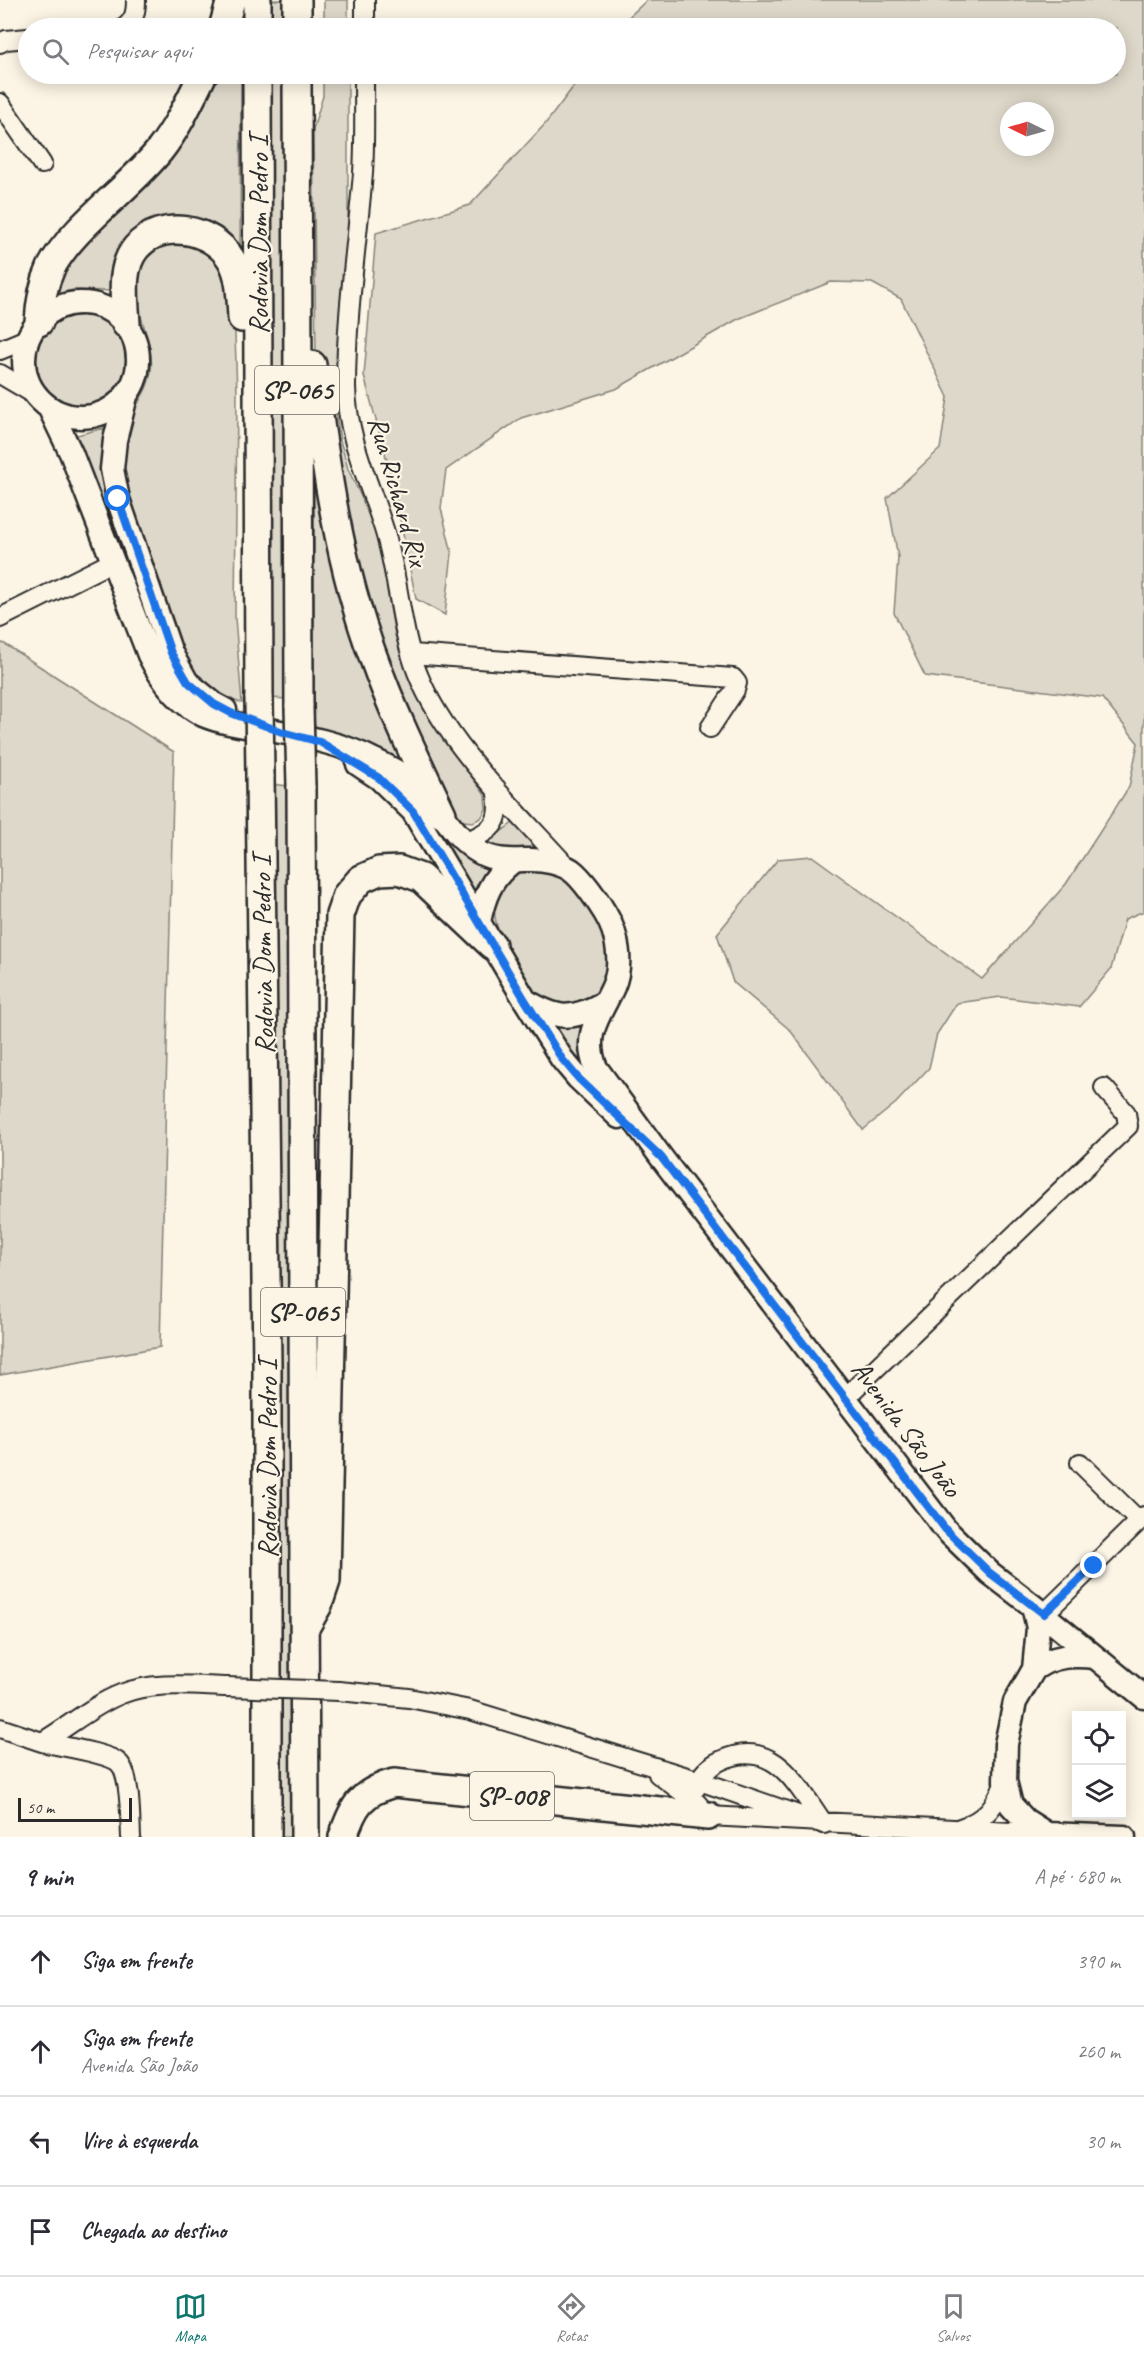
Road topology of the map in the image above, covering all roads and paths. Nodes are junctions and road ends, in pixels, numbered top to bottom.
1 (135, 0) edge
2 (231, 0) edge
3 (257, 0) edge
4 (297, 0) edge
5 (365, 0) edge
6 (133, 18) edge
7 (226, 18) edge
8 (257, 18) edge
9 (297, 18) edge
10 (365, 18) edge
11 (18, 39) edge
12 (0, 43) edge
13 (197, 84) edge
14 (257, 84) edge
15 (297, 84) edge
16 (364, 84) edge
17 (0, 103) edge
18 (42, 164) dead end
19 (297, 204) junction
20 (126, 324) junction
21 (34, 330) junction
22 (0, 350) edge
23 (0, 374) edge
24 (126, 396) junction
25 (42, 401) junction
26 (112, 562) junction
27 (0, 618) edge
28 (259, 620) junction
29 (412, 654) junction
30 (710, 728) dead end
31 (282, 732) junction
32 (320, 742) junction
33 (496, 788) junction
34 (442, 814) junction
35 (464, 842) junction
36 (512, 861) junction
37 (571, 870) junction
38 (485, 934) junction
39 (525, 1000) junction
40 (602, 1004) junction
41 (1104, 1088) dead end
42 (661, 1157) junction
43 (846, 1396) junction
44 (1080, 1463) dead end
45 (1142, 1518) edge
46 (1038, 1610) junction
47 (304, 1630) junction
48 (1095, 1657) junction
49 (1034, 1669) junction
50 (1144, 1697) edge
51 (0, 1728) edge
52 (42, 1742) junction
53 (639, 1761) junction
54 (697, 1780) junction
55 (1005, 1781) junction
56 (702, 1809) junction
57 (826, 1828) edge
58 (953, 1830) junction
59 (1047, 1834) junction
60 (131, 1837) edge
61 (267, 1837) edge
62 (305, 1837) edge
63 (343, 1837) edge
64 (1124, 1837) edge

1 - 6 street
2 - 7 highway
3 - 8 highway
4 - 9 highway
5 - 10 street
11 - 12 street
13 - 21 highway
14 - 28 highway, Rodovia Dom Pedro I / SP-065
15 - 19 highway, Rodovia Dom Pedro I / SP-065
16 - 29 street, Rua Richard Rix
17 - 18 street
19 - 34 highway
19 - 47 highway, Rodovia Dom Pedro I / SP-065, bridge
20 - 21 main road
20 - 24 main road
20 - 28 highway
21 - 22 street
21 - 25 main road
23 - 25 street
24 - 25 main road
24 - 31 main road
25 - 26 main road
26 - 27 street
26 - 31 main road
28 - 61 highway, Rodovia Dom Pedro I / SP-065, bridge
29 - 30 street
29 - 33 street, Rua Richard Rix
31 - 32 main road
32 - 34 main road
32 - 38 main road
33 - 35 street
33 - 37 street, Rua Richard Rix
34 - 35 main road
35 - 36 main road
36 - 37 main road
36 - 38 main road
37 - 40 main road
38 - 39 main road
38 - 47 highway
39 - 40 main road
39 - 42 main road
40 - 42 main road
41 - 43 street
42 - 43 main road, Avenida São João
43 - 46 main road, Avenida São João
44 - 45 street
45 - 46 street
46 - 48 main road, Avenida São João
46 - 49 main road
47 - 62 highway, Rodovia Dom Pedro I / SP-065
48 - 49 main road
48 - 50 main road, Avenida São João
49 - 55 main road, SP-008
51 - 52 street
52 - 53 street, SP-008, bridge
52 - 60 street
53 - 54 street, SP-008
53 - 56 street
54 - 56 street
54 - 57 street, SP-008
54 - 57 street
55 - 58 street, SP-008
55 - 59 main road, SP-008
56 - 57 street, SP-008
56 - 63 highway, SP-008
57 - 58 street, SP-008
58 - 59 street, SP-008
59 - 64 main road, SP-008

